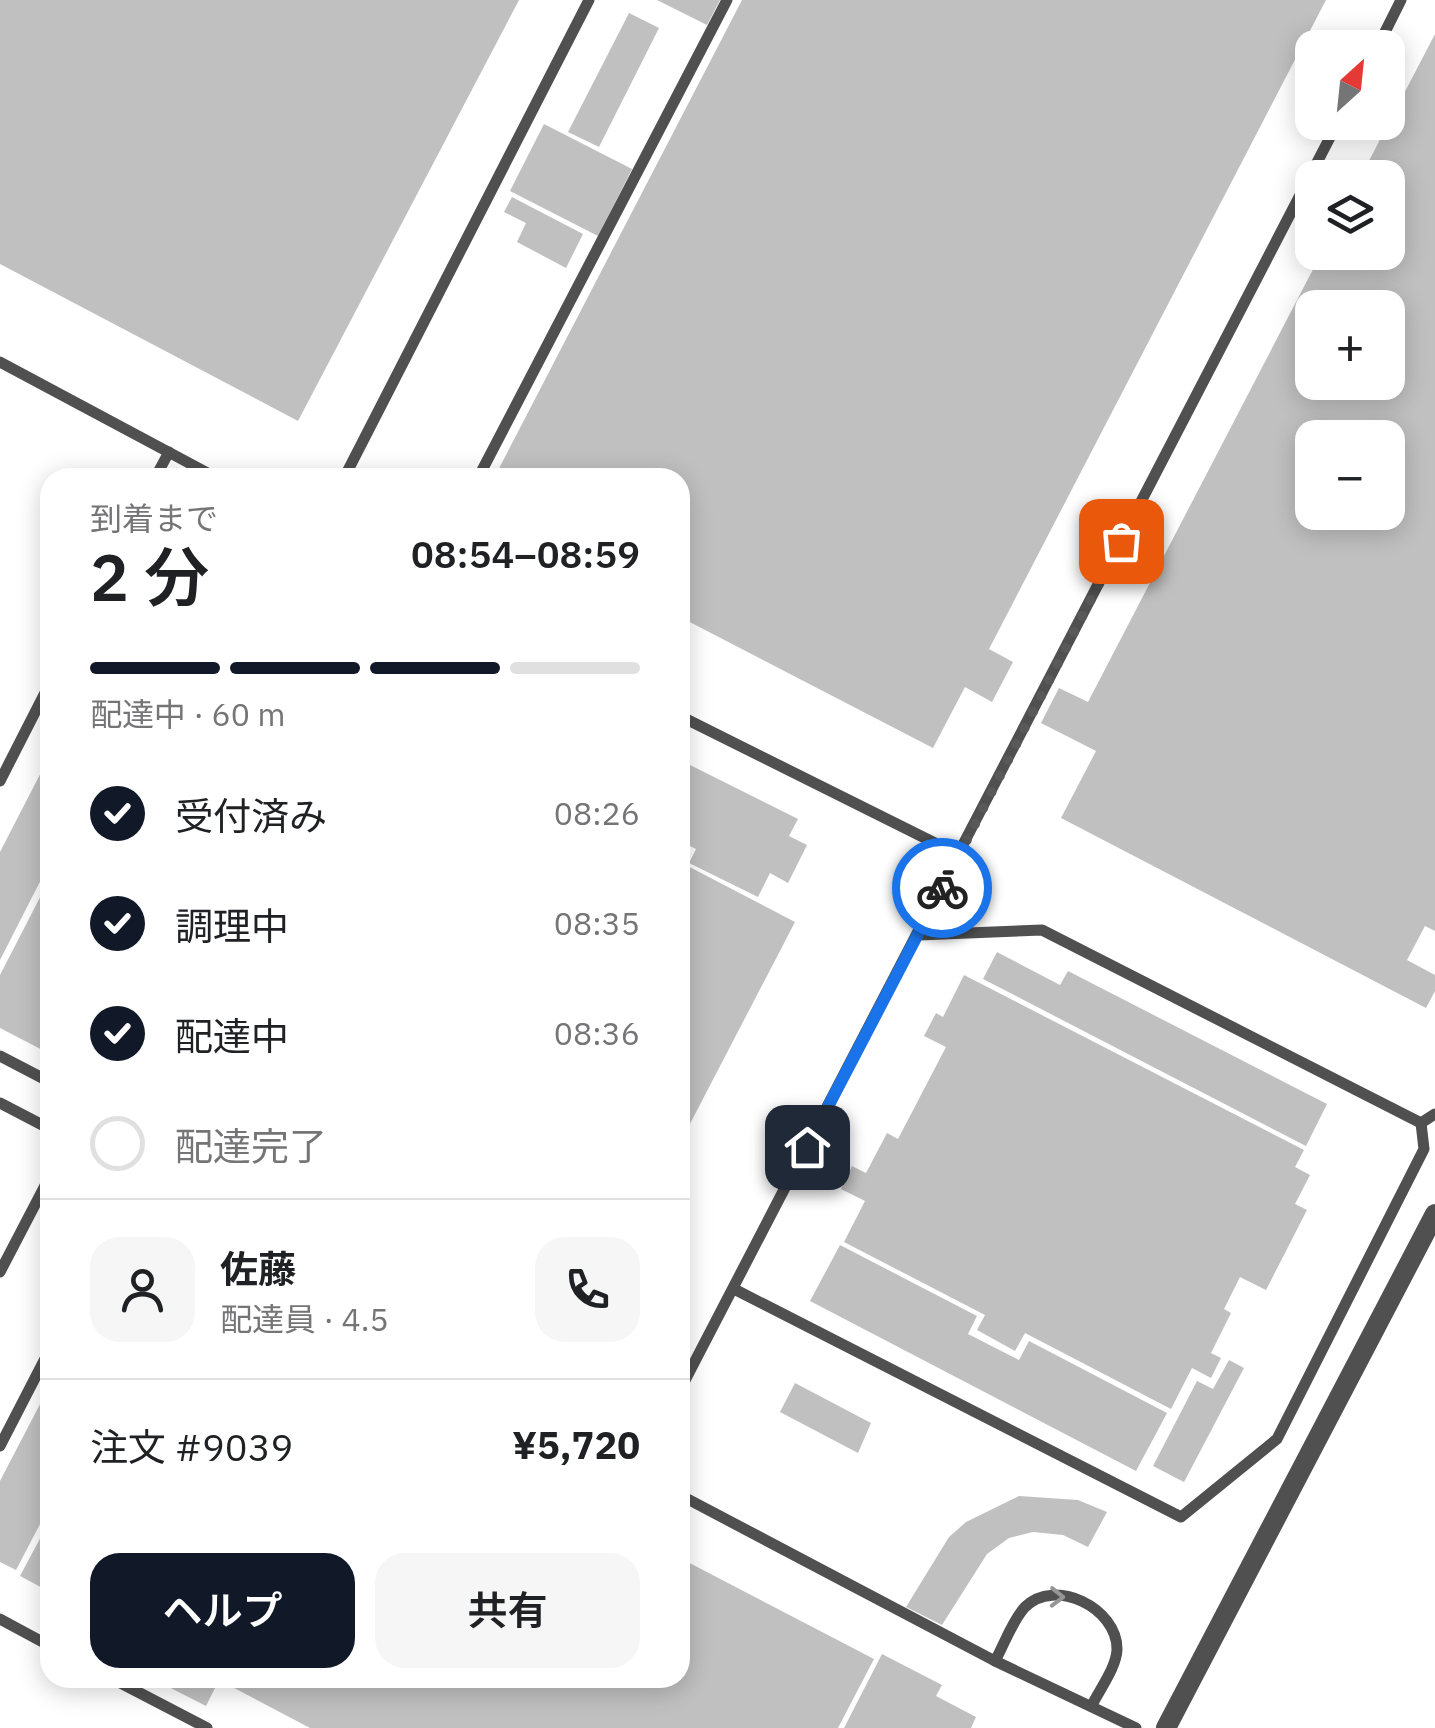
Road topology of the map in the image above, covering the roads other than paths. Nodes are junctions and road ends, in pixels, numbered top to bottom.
1 (589, 0) edge
2 (727, 0) edge
3 (1401, 0) edge
4 (1385, 30) edge
5 (1329, 140) edge
6 (0, 362) edge
7 (168, 452) junction
8 (160, 468) edge
9 (198, 468) edge
10 (349, 468) edge
11 (483, 468) edge
12 (40, 703) edge
13 (690, 721) edge
14 (0, 781) edge
15 (958, 855) junction
16 (918, 935) junction
17 (0, 1056) edge
18 (40, 1077) edge
19 (0, 1103) edge
20 (1435, 1114) edge
21 (40, 1123) edge
22 (1422, 1123) junction
23 (40, 1195) edge
24 (1435, 1214) edge
25 (0, 1272) edge
26 (734, 1289) junction
27 (40, 1368) edge
28 (690, 1371) edge
29 (0, 1446) edge
30 (690, 1501) edge
31 (0, 1620) edge
32 (40, 1641) edge
33 (994, 1661) junction
34 (130, 1688) edge
35 (1092, 1705) junction
36 (208, 1728) edge
37 (1136, 1728) edge
38 (1166, 1728) edge

1 - 10 lane
2 - 11 lane
3 - 4 lane
5 - 15 lane
6 - 7 lane
7 - 8 lane
7 - 9 lane
12 - 14 lane
13 - 15 lane
15 - 16 lane
16 - 22 lane
16 - 26 lane
17 - 18 lane
19 - 21 lane
20 - 22 lane
22 - 26 lane
23 - 25 lane
24 - 38 street
26 - 28 lane
27 - 29 lane
30 - 33 lane
31 - 32 lane
33 - 35 lane
33 -> 35 lane
34 - 36 lane
35 - 37 lane

